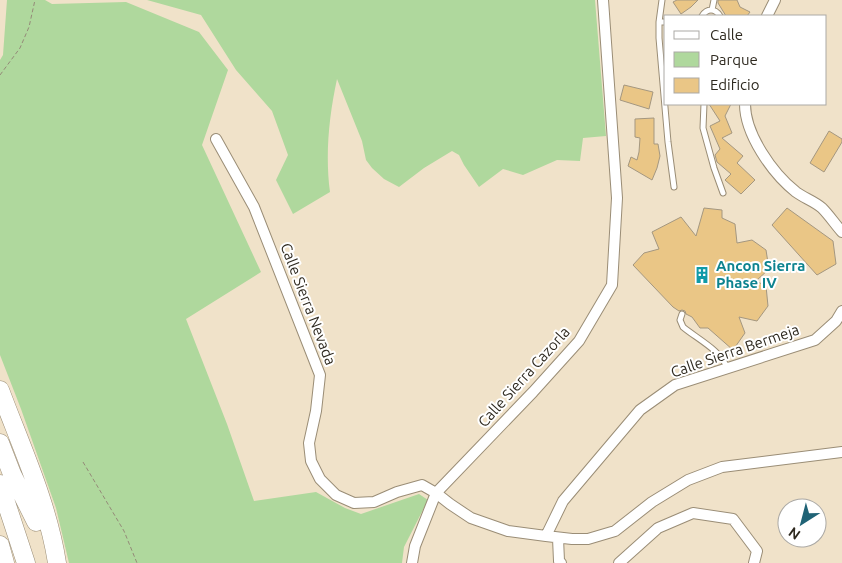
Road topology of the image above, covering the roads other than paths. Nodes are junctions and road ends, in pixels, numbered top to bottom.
1 (603, 0) edge
2 (662, 0) edge
3 (714, 0) edge
4 (775, 0) edge
5 (712, 10) junction
6 (703, 15) edge
7 (720, 15) edge
8 (768, 15) edge
9 (659, 22) junction
10 (664, 22) edge
11 (664, 96) edge
12 (665, 105) edge
13 (704, 105) edge
14 (745, 105) edge
15 (216, 140) dead end
16 (674, 187) dead end
17 (723, 193) dead end
18 (842, 232) edge
19 (842, 311) edge
20 (682, 314) dead end
21 (727, 369) junction
22 (0, 390) edge
23 (0, 443) edge
24 (842, 452) edge
25 (0, 484) edge
26 (436, 493) junction
27 (36, 522) dead end
28 (546, 536) junction
29 (558, 538) junction
30 (26, 563) edge
31 (57, 563) edge
32 (412, 563) edge
33 (561, 563) edge
34 (618, 563) edge
35 (754, 563) edge

1 - 26 street, Calle Sierra Cazorla
2 - 9 lane
3 - 5 lane
4 - 8 street
5 - 6 lane
5 - 7 lane
9 - 10 lane
9 - 11 lane
12 - 16 lane
13 - 17 lane
14 - 18 street
15 - 26 street, Calle Sierra Nevada
19 - 21 street, Calle Sierra Bermeja
20 - 21 lane
21 - 28 street, Calle Sierra Bermeja
22 - 31 highway
23 - 27 highway
24 - 29 street
25 - 30 highway
26 - 28 street
26 - 32 street
28 - 29 street
29 - 33 street
34 - 35 street

